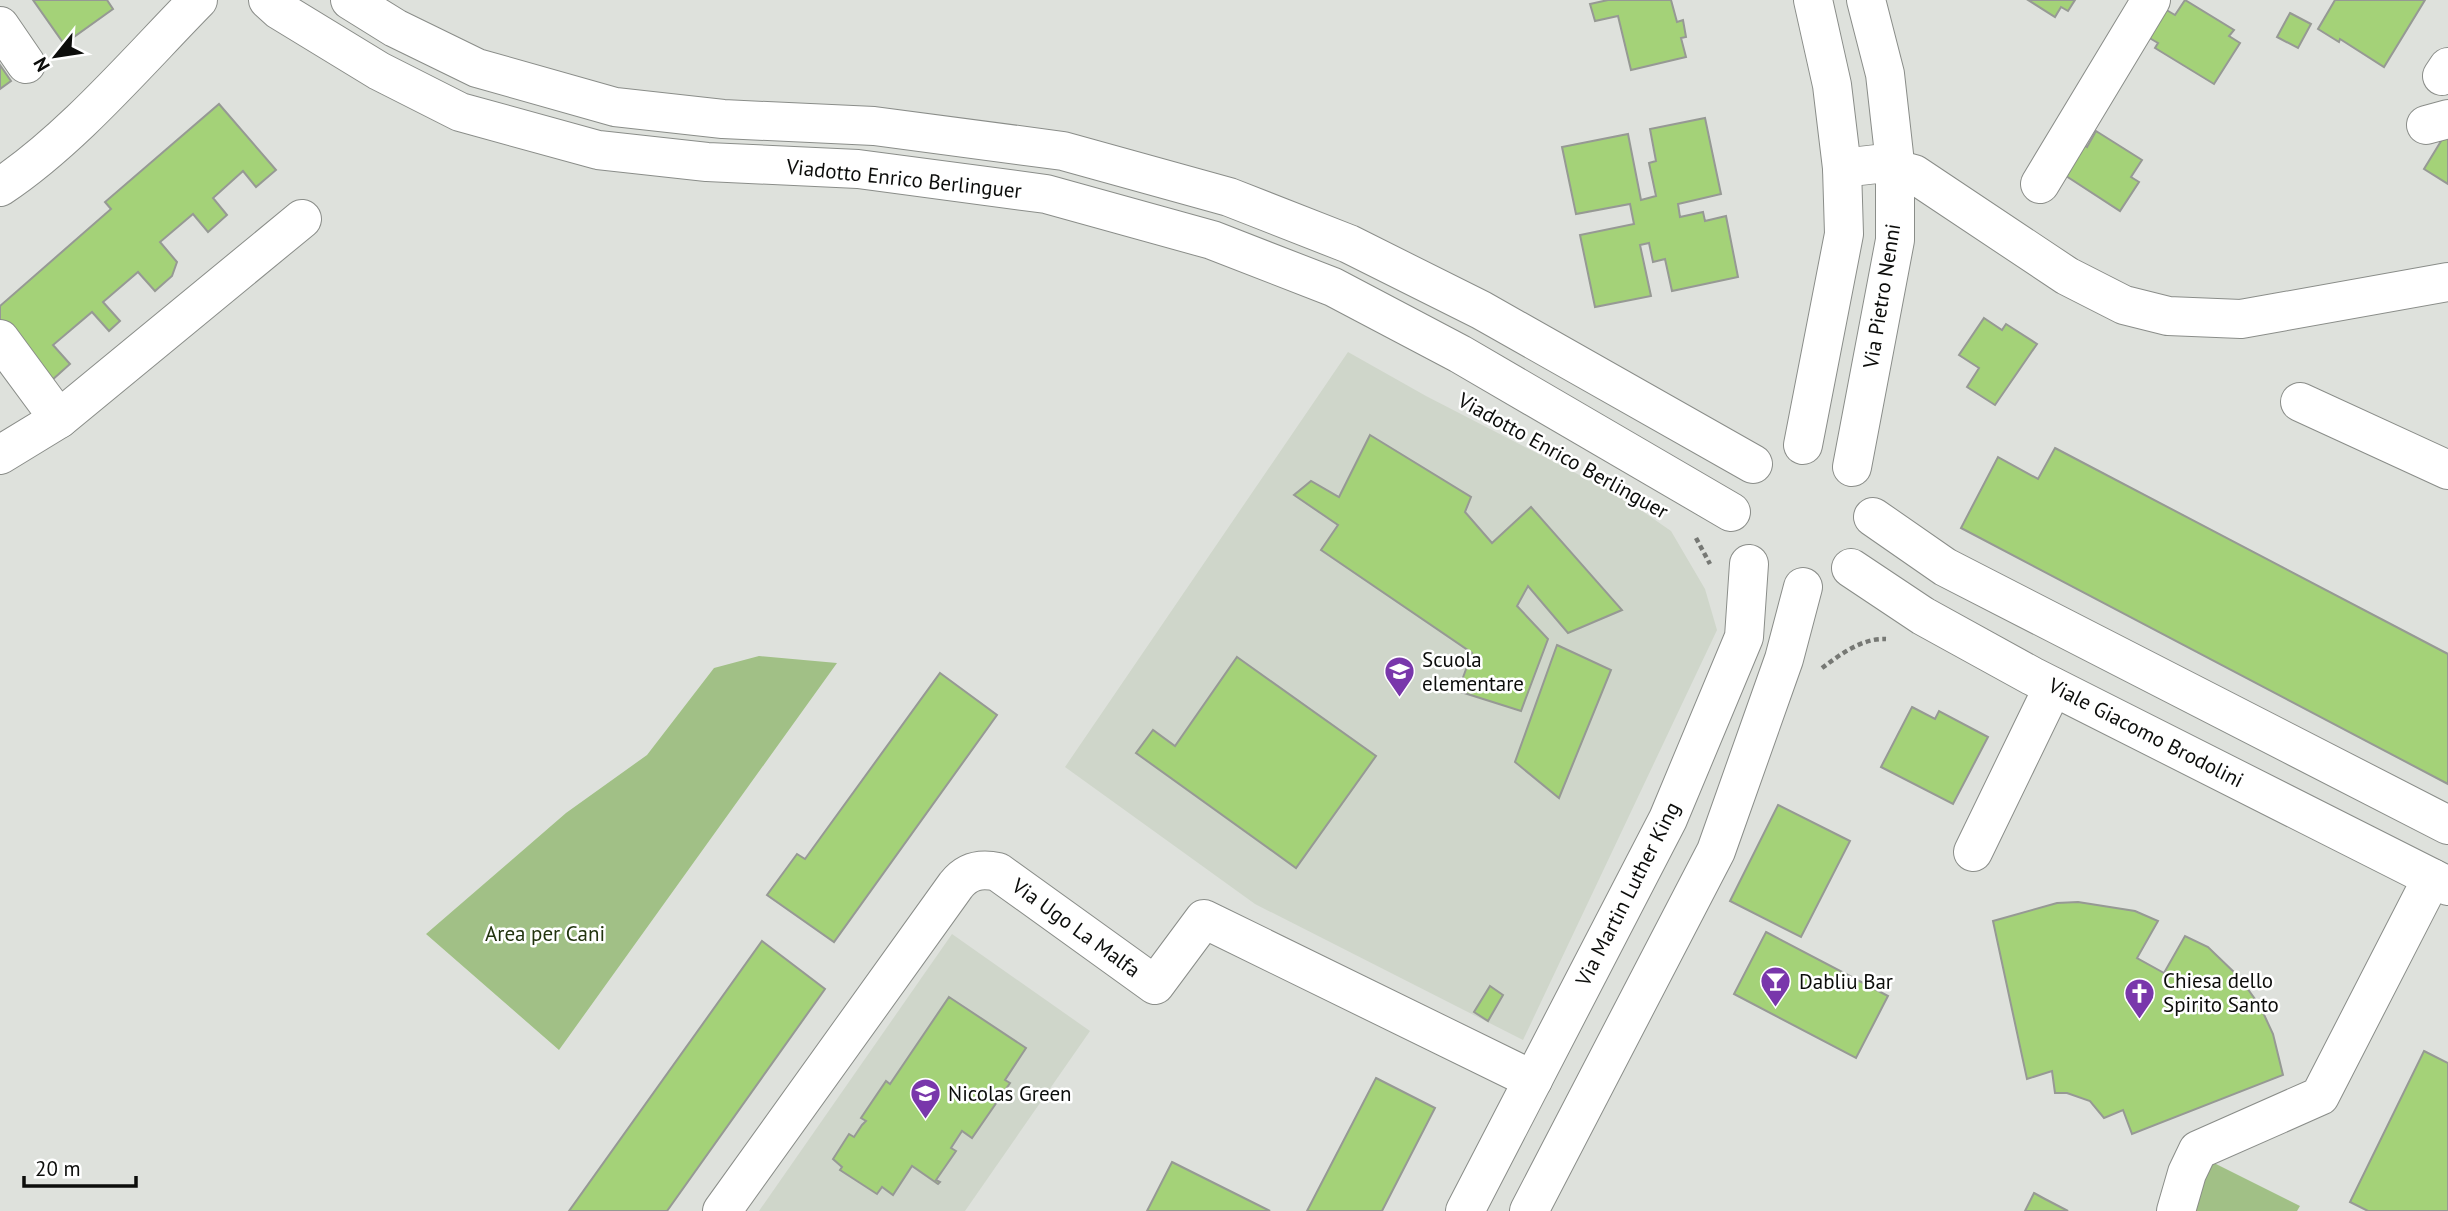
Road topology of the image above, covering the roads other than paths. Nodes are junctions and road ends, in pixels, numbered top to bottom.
1 (268, 0) edge
2 (350, 0) edge
3 (1813, 0) edge
4 (1866, 0) edge
5 (2151, 0) edge
6 (193, 2) edge
7 (0, 26) edge
8 (26, 65) dead end
9 (1842, 169) junction
10 (1895, 169) junction
11 (2040, 184) dead end
12 (0, 187) edge
13 (302, 219) dead end
14 (2448, 282) edge
15 (1481, 310) junction
16 (0, 339) edge
17 (1460, 354) junction
18 (2300, 402) dead end
19 (59, 419) junction
20 (1804, 445) junction
21 (0, 455) edge
22 (1753, 464) junction
23 (1852, 467) junction
24 (2448, 470) edge
25 (1731, 512) junction
26 (1873, 517) junction
27 (1731, 566) junction
28 (1851, 568) junction
29 (1803, 587) junction
30 (2053, 687) junction
31 (2448, 825) edge
32 (1973, 852) dead end
33 (2440, 882) edge
34 (1533, 1080) junction
35 (722, 1211) edge
36 (1465, 1211) edge
37 (1530, 1211) edge
38 (2176, 1211) edge

1 - 17 street, Viadotto Enrico Berlinguer
2 - 15 street
3 - 9 street
4 - 10 street, Via Pietro Nenni
5 - 11 street
6 - 12 street
7 - 8 street
9 - 10 street
9 - 20 street
10 - 14 street
10 - 23 street, Via Pietro Nenni
13 - 19 street
15 - 17 street
15 - 22 street
16 - 19 street
17 - 25 street, Viadotto Enrico Berlinguer
18 - 24 street
19 - 21 street
20 - 22 street
20 - 23 street
22 - 25 street
23 - 26 street
25 - 27 street
26 - 28 street
26 - 31 street
27 - 29 street
27 - 34 street, Via Martin Luther King
28 - 29 street
28 - 30 street, Viale Giacomo Brodolini
29 - 37 street
30 - 32 street
30 - 33 street, Viale Giacomo Brodolini
33 - 38 street
34 - 35 street, Via Ugo La Malfa
34 - 36 street, Via Martin Luther King

